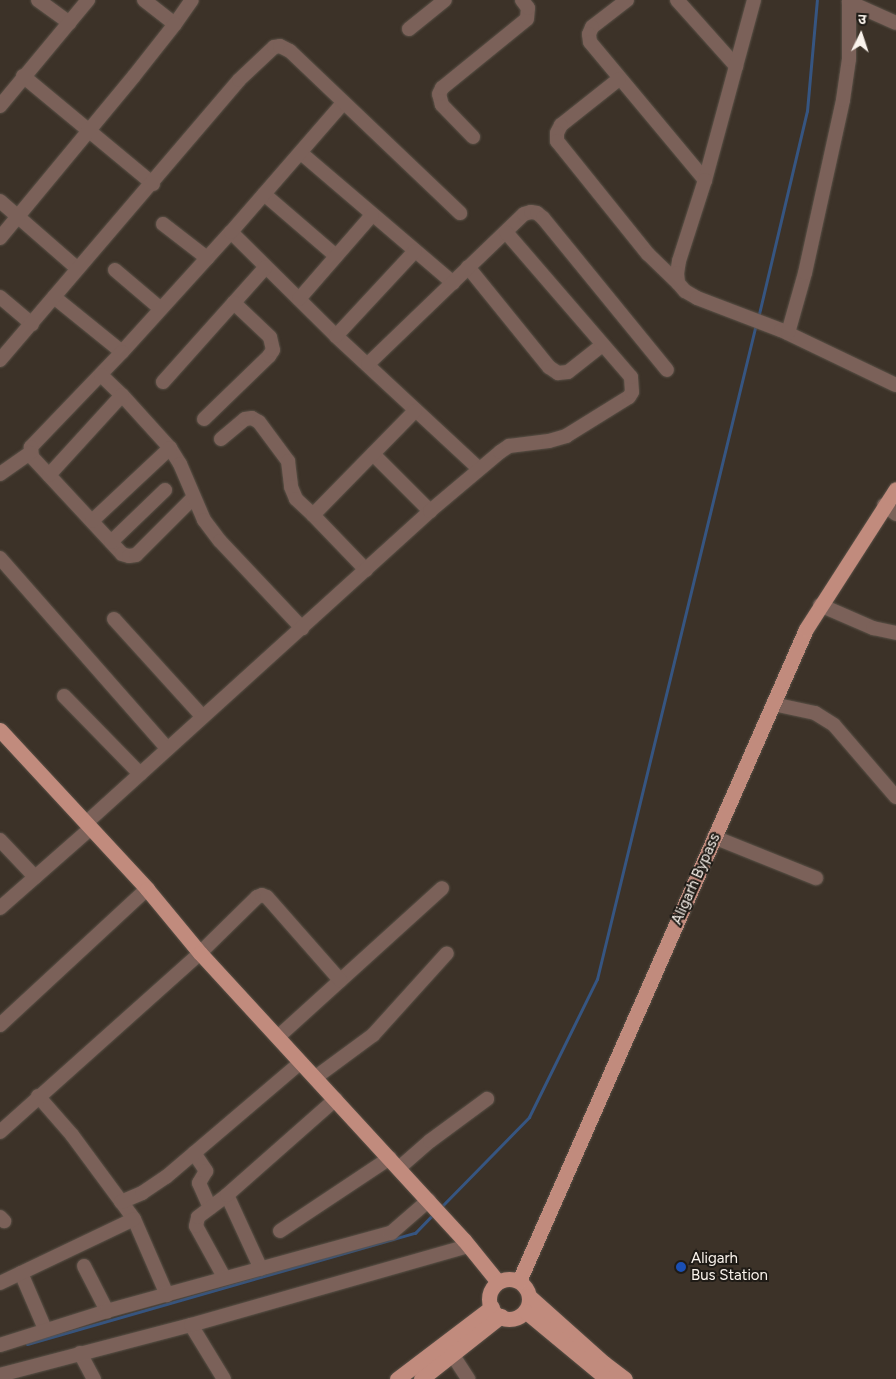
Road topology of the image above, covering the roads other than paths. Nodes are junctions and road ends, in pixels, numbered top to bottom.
1 (38, 0) edge
2 (88, 0) edge
3 (144, 0) edge
4 (192, 0) edge
5 (445, 0) edge
6 (522, 0) edge
7 (627, 0) edge
8 (677, 0) edge
9 (754, 0) edge
10 (849, 1) edge
11 (70, 23) junction
12 (896, 23) edge
13 (174, 24) junction
14 (409, 29) dead end
15 (736, 66) junction
16 (23, 76) junction
17 (619, 79) junction
18 (343, 103) junction
19 (0, 106) edge
20 (90, 130) junction
21 (473, 137) dead end
22 (301, 153) junction
23 (705, 180) junction
24 (152, 184) junction
25 (264, 194) junction
26 (0, 200) edge
27 (460, 213) dead end
28 (372, 215) junction
29 (19, 217) junction
30 (163, 224) dead end
31 (231, 232) junction
32 (506, 232) junction
33 (0, 238) edge
34 (415, 251) junction
35 (336, 256) junction
36 (206, 258) junction
37 (266, 268) junction
38 (468, 268) junction
39 (78, 269) junction
40 (115, 270) dead end
41 (453, 283) junction
42 (678, 283) junction
43 (0, 297) edge
44 (54, 297) junction
45 (300, 299) junction
46 (234, 302) junction
47 (161, 309) junction
48 (32, 324) junction
49 (785, 331) junction
50 (336, 336) junction
51 (601, 346) junction
52 (122, 352) junction
53 (0, 360) edge
54 (368, 364) junction
55 (667, 370) dead end
56 (101, 375) junction
57 (163, 382) dead end
58 (896, 385) edge
59 (122, 395) junction
60 (415, 411) junction
61 (204, 419) dead end
62 (222, 439) dead end
63 (170, 448) junction
64 (30, 453) junction
65 (373, 454) junction
66 (479, 469) junction
67 (0, 474) edge
68 (49, 475) junction
69 (896, 489) edge
70 (165, 490) dead end
71 (193, 498) junction
72 (890, 509) edge
73 (430, 511) junction
74 (313, 515) junction
75 (92, 521) junction
76 (110, 542) junction
77 (0, 558) edge
78 (366, 570) junction
79 (820, 605) junction
80 (114, 619) dead end
81 (302, 628) junction
82 (896, 633) edge
83 (64, 696) dead end
84 (773, 704) junction
85 (204, 717) junction
86 (0, 730) edge
87 (168, 749) junction
88 (140, 774) junction
89 (896, 797) edge
90 (88, 826) junction
91 (714, 837) junction
92 (0, 840) edge
93 (35, 877) junction
94 (816, 878) dead end
95 (442, 888) dead end
96 (148, 889) junction
97 (0, 908) edge
98 (200, 953) junction
99 (447, 953) dead end
100 (340, 980) junction
101 (0, 1025) edge
102 (280, 1036) junction
103 (301, 1062) junction
104 (316, 1077) junction
105 (38, 1096) junction
106 (336, 1099) junction
107 (487, 1099) dead end
108 (0, 1132) edge
109 (194, 1153) junction
110 (395, 1163) junction
111 (227, 1195) junction
112 (121, 1202) junction
113 (432, 1204) junction
114 (210, 1208) junction
115 (134, 1219) junction
116 (280, 1231) dead end
117 (467, 1243) junction
118 (84, 1266) dead end
119 (262, 1270) junction
120 (21, 1273) junction
121 (224, 1277) junction
122 (519, 1281) junction
123 (498, 1282) junction
124 (0, 1283) edge
125 (167, 1295) junction
126 (529, 1296) junction
127 (106, 1311) junction
128 (524, 1311) junction
129 (496, 1312) junction
130 (191, 1325) junction
131 (45, 1329) junction
132 (1, 1341) edge
133 (80, 1353) junction
134 (452, 1354) junction
135 (5, 1375) edge
136 (94, 1379) edge
137 (224, 1379) edge
138 (397, 1379) edge
139 (420, 1379) edge
140 (468, 1379) edge
141 (607, 1379) edge
142 (625, 1379) edge

1 - 11 street
2 - 11 street
3 - 13 street
4 - 13 street
5 - 14 street
6 - 21 street
7 - 17 street
8 - 15 street
9 - 15 street
10 - 12 street
10 - 49 street
11 - 16 street
13 - 20 street
15 - 23 street
16 - 19 street
16 - 20 street
17 - 23 street
17 - 42 street
18 - 22 street
18 - 24 street
18 - 27 street
20 - 24 street
20 - 29 street
22 - 25 street
22 - 28 street
23 - 42 street
24 - 39 street
25 - 31 street
25 - 35 street
26 - 29 street
28 - 34 street
28 - 35 street
29 - 33 street
29 - 39 street
30 - 36 street
31 - 36 street
31 - 37 street
32 - 38 street
32 - 51 street
32 - 55 street
34 - 41 street
34 - 50 street
35 - 45 street
36 - 47 street
37 - 45 street
37 - 46 street
38 - 41 street
38 - 51 street
39 - 44 street
40 - 47 street
41 - 54 street
42 - 49 street
43 - 48 street
44 - 48 street
44 - 52 street
45 - 50 street
46 - 57 street
46 - 61 street
47 - 52 street
48 - 53 street
49 - 58 street
50 - 54 street
51 - 66 street
52 - 56 street
54 - 60 street
56 - 59 street
56 - 64 street
59 - 63 street
59 - 68 street
60 - 65 street
60 - 66 street
62 - 74 street
63 - 71 street
63 - 75 street
64 - 67 street
64 - 68 street
65 - 73 street
65 - 74 street
66 - 73 street
68 - 75 street
69 - 72 main road, Aligarh Bypass
70 - 76 street
71 - 76 street
71 - 81 street
72 - 79 main road, Aligarh Bypass
73 - 78 street
74 - 78 street
75 - 76 street
77 - 87 street
78 - 81 street
79 - 82 street
79 - 84 main road, Aligarh Bypass
80 - 85 street
81 - 85 street
83 - 88 street
84 - 89 street
84 - 91 main road, Aligarh Bypass
85 - 87 street
86 - 90 main road
87 - 88 street
88 - 90 street
90 - 93 street
90 - 96 main road
91 - 94 street
91 - 122 main road, Aligarh Bypass
92 - 93 street
93 - 97 street
95 - 100 street
96 - 98 main road
96 - 101 street
98 - 100 street
98 - 102 main road
98 - 105 street
99 - 104 street
100 - 102 street
102 - 103 main road
103 - 104 main road
103 - 109 street
104 - 106 main road
105 - 108 street
105 - 112 street
106 - 110 main road
106 - 111 street
107 - 110 street
109 - 112 street
109 - 114 street
110 - 113 main road
110 - 116 street
111 - 114 street
111 - 119 street
112 - 115 street
113 - 117 main road
113 - 119 street
114 - 121 street
115 - 120 street
115 - 125 street
117 - 123 main road
117 - 130 street
118 - 127 street
119 - 121 street
120 - 124 street
120 - 131 street
121 - 125 street
122 - 123 main road
122 - 126 main road
123 - 129 main road
125 - 127 street
126 - 128 main road
126 - 142 main road
127 - 131 street
128 - 129 main road
128 - 141 main road
129 - 134 main road
129 - 138 main road
130 - 133 street
130 - 137 street
131 - 132 street
133 - 135 street
133 - 136 street
134 - 139 main road
134 - 140 street

